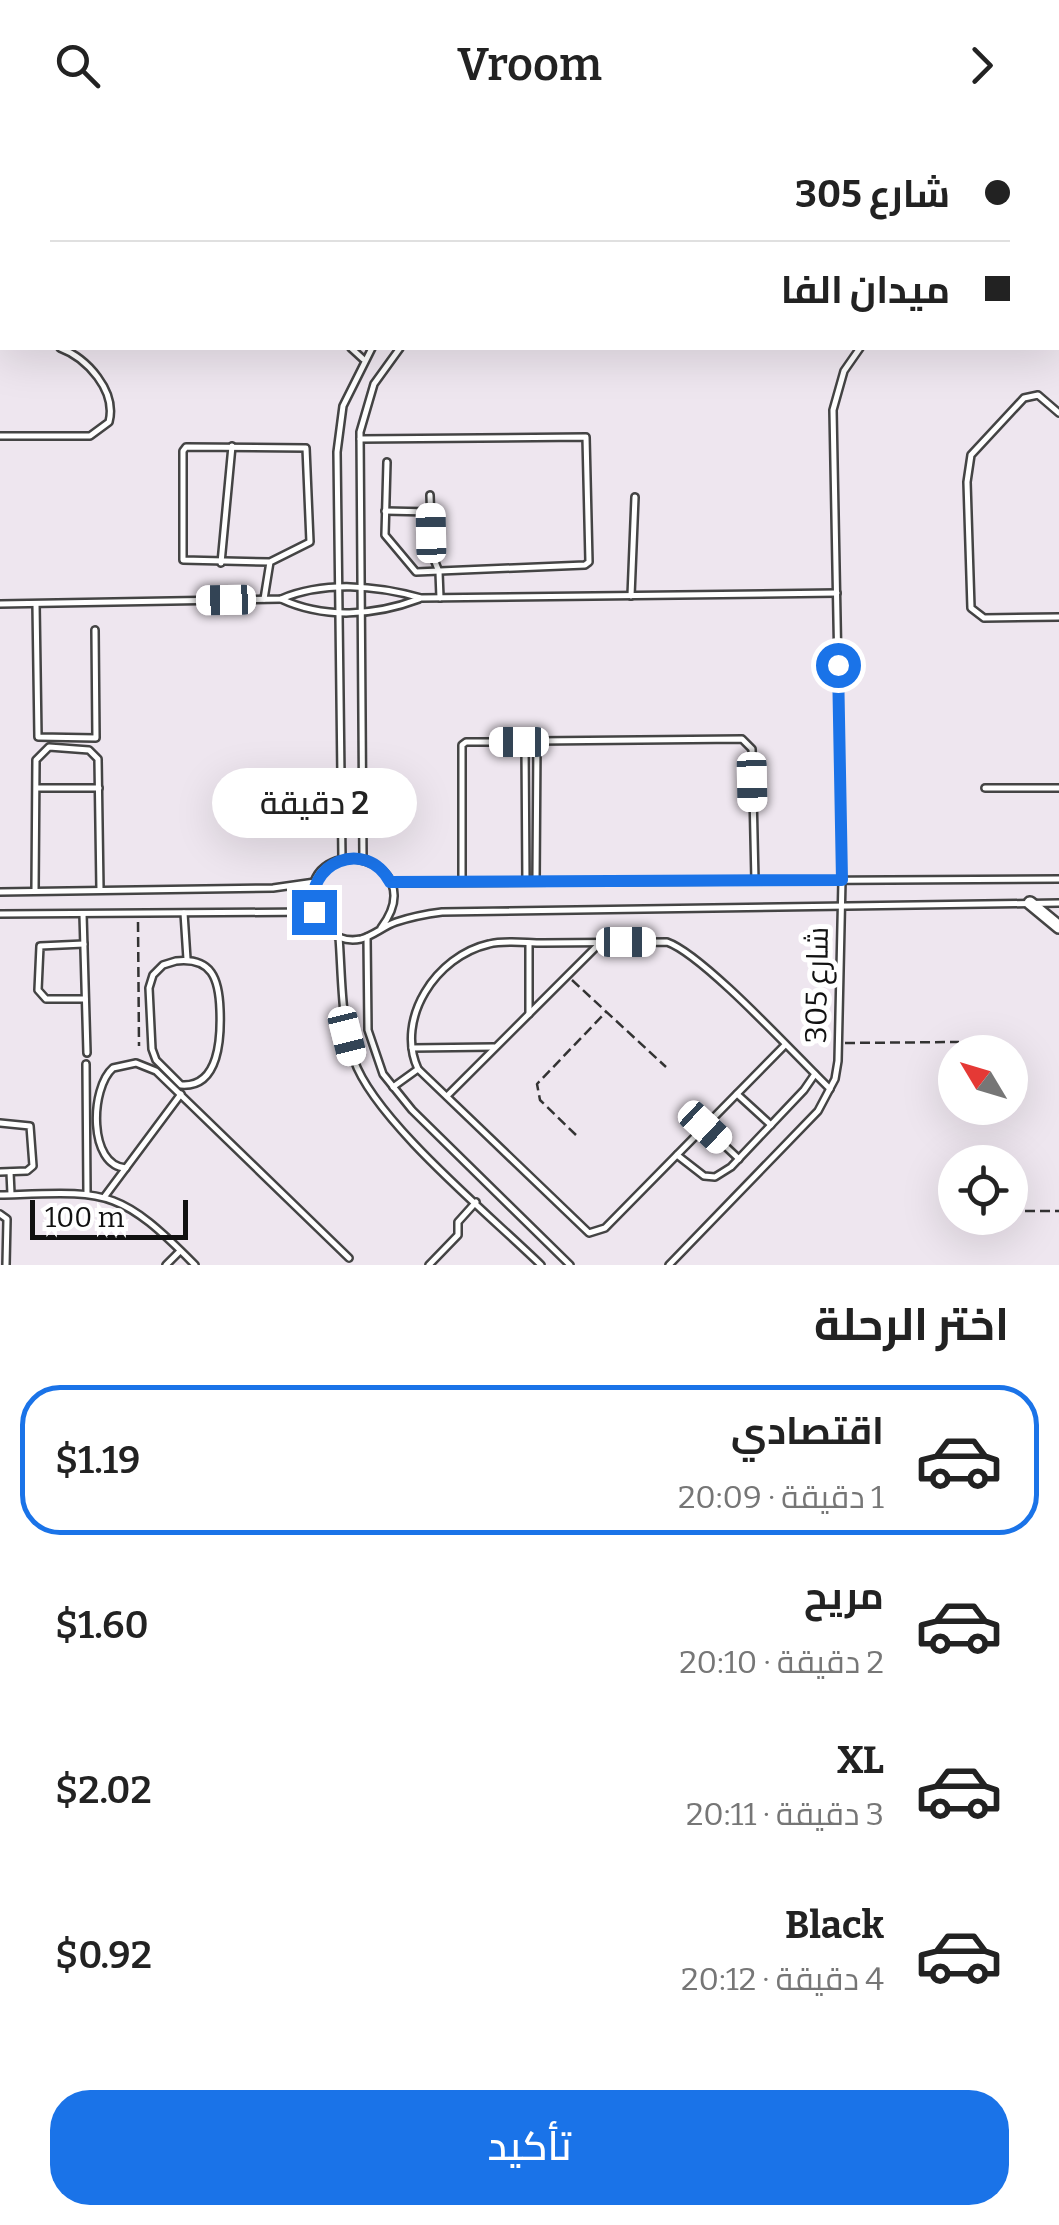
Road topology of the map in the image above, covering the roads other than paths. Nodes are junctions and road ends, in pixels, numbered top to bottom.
1 (63, 350) edge
2 (353, 350) edge
3 (371, 350) edge
4 (399, 350) edge
5 (859, 350) edge
6 (364, 360) junction
7 (1059, 413) edge
8 (0, 436) edge
9 (360, 439) junction
10 (232, 446) junction
11 (386, 462) dead end
12 (430, 494) dead end
13 (635, 497) dead end
14 (385, 511) junction
15 (431, 512) junction
16 (270, 562) junction
17 (221, 563) junction
18 (439, 572) junction
19 (360, 587) junction
20 (339, 588) junction
21 (837, 593) junction
22 (631, 596) junction
23 (421, 598) junction
24 (440, 598) junction
25 (264, 599) junction
26 (280, 599) junction
27 (0, 604) edge
28 (36, 604) junction
29 (338, 612) junction
30 (361, 612) junction
31 (1059, 617) edge
32 (95, 630) dead end
33 (36, 788) junction
34 (98, 788) junction
35 (985, 788) dead end
36 (1059, 788) edge
37 (342, 859) junction
38 (363, 859) junction
39 (1059, 879) edge
40 (755, 880) junction
41 (842, 880) junction
42 (315, 882) junction
43 (390, 882) junction
44 (462, 882) junction
45 (526, 882) junction
46 (536, 882) junction
47 (100, 890) junction
48 (35, 891) junction
49 (0, 892) edge
50 (1059, 902) edge
51 (1030, 903) junction
52 (841, 906) junction
53 (184, 912) junction
54 (314, 912) junction
55 (0, 914) edge
56 (83, 914) junction
57 (1059, 927) edge
58 (381, 928) junction
59 (339, 937) junction
60 (367, 937) junction
61 (600, 942) junction
62 (529, 943) junction
63 (84, 944) junction
64 (187, 960) junction
65 (85, 999) junction
66 (529, 1014) junction
67 (785, 1045) junction
68 (496, 1047) junction
69 (412, 1048) junction
70 (87, 1053) dead end
71 (86, 1064) dead end
72 (418, 1069) junction
73 (815, 1074) junction
74 (392, 1088) junction
75 (830, 1089) junction
76 (181, 1094) junction
77 (737, 1094) junction
78 (446, 1097) junction
79 (0, 1123) edge
80 (771, 1125) junction
81 (705, 1127) junction
82 (677, 1154) junction
83 (739, 1159) junction
84 (126, 1168) junction
85 (0, 1172) edge
86 (10, 1172) junction
87 (88, 1194) junction
88 (0, 1195) edge
89 (11, 1195) junction
90 (105, 1196) junction
91 (476, 1202) junction
92 (0, 1214) edge
93 (180, 1250) junction
94 (349, 1258) dead end
95 (671, 1264) edge
96 (6, 1265) edge
97 (166, 1265) edge
98 (195, 1265) edge
99 (429, 1265) edge
100 (541, 1265) edge
101 (570, 1265) edge

1 - 8 lane
2 - 6 lane
3 - 6 lane
4 - 9 lane
5 - 21 lane, شارع 305
6 - 20 lane
7 - 31 lane
9 - 18 lane
9 - 19 lane
10 - 16 lane
10 - 17 lane
10 - 17 lane
11 - 14 lane
12 - 15 lane
13 - 22 lane
14 - 15 lane
14 - 18 lane
15 - 18 lane
16 - 17 lane
16 - 25 lane
18 - 24 lane
19 - 20 lane
19 - 23 lane
19 - 30 lane
20 - 26 lane
20 - 29 lane
21 - 22 lane
21 - 41 lane, شارع 305
22 - 24 lane
23 - 24 lane
23 - 30 lane
25 - 26 lane
25 - 28 lane
26 - 29 lane
27 - 28 lane
28 - 32 lane
29 - 30 lane
29 - 37 lane
30 - 38 lane
33 - 34 lane
33 - 34 lane
33 - 48 lane
34 - 47 lane
35 - 36 lane
37 - 38 lane
37 - 42 lane
38 - 43 lane
39 - 41 lane
40 - 41 lane
40 - 46 lane
40 - 46 lane
41 - 52 lane, شارع 305
42 - 47 lane
42 - 54 lane
43 - 44 lane
43 - 58 lane
44 - 45 lane
44 - 45 lane
45 - 46 lane
47 - 48 lane
48 - 49 lane
50 - 51 lane
51 - 52 lane
51 - 57 street
52 - 58 lane
52 - 75 lane, شارع 305
53 - 54 lane
53 - 56 lane
53 - 64 lane
54 - 59 lane
55 - 56 lane
56 - 63 lane
58 - 60 lane
59 - 60 lane
59 - 91 lane
60 - 74 lane
61 - 62 lane
61 - 66 lane
61 - 67 lane
62 - 66 lane
62 - 69 lane
63 - 65 lane
63 - 65 lane
64 - 64 lane
65 - 70 lane
66 - 68 lane
67 - 73 lane
67 - 77 lane
68 - 69 lane
68 - 78 lane
69 - 72 lane
71 - 87 lane
72 - 74 lane
72 - 78 lane
73 - 75 lane
73 - 80 lane
74 - 101 lane
75 - 95 lane, شارع 305
76 - 84 lane
76 - 84 lane
76 - 94 lane
77 - 80 lane
77 - 81 lane
78 - 82 lane
79 - 86 lane
80 - 83 lane
81 - 82 lane
81 - 83 lane
82 - 83 lane
84 - 90 lane
85 - 86 lane
86 - 89 lane
87 - 89 lane
87 - 90 lane
88 - 89 lane
90 - 93 lane
91 - 99 lane
91 - 100 lane
92 - 96 lane
93 - 97 lane
93 - 98 lane

